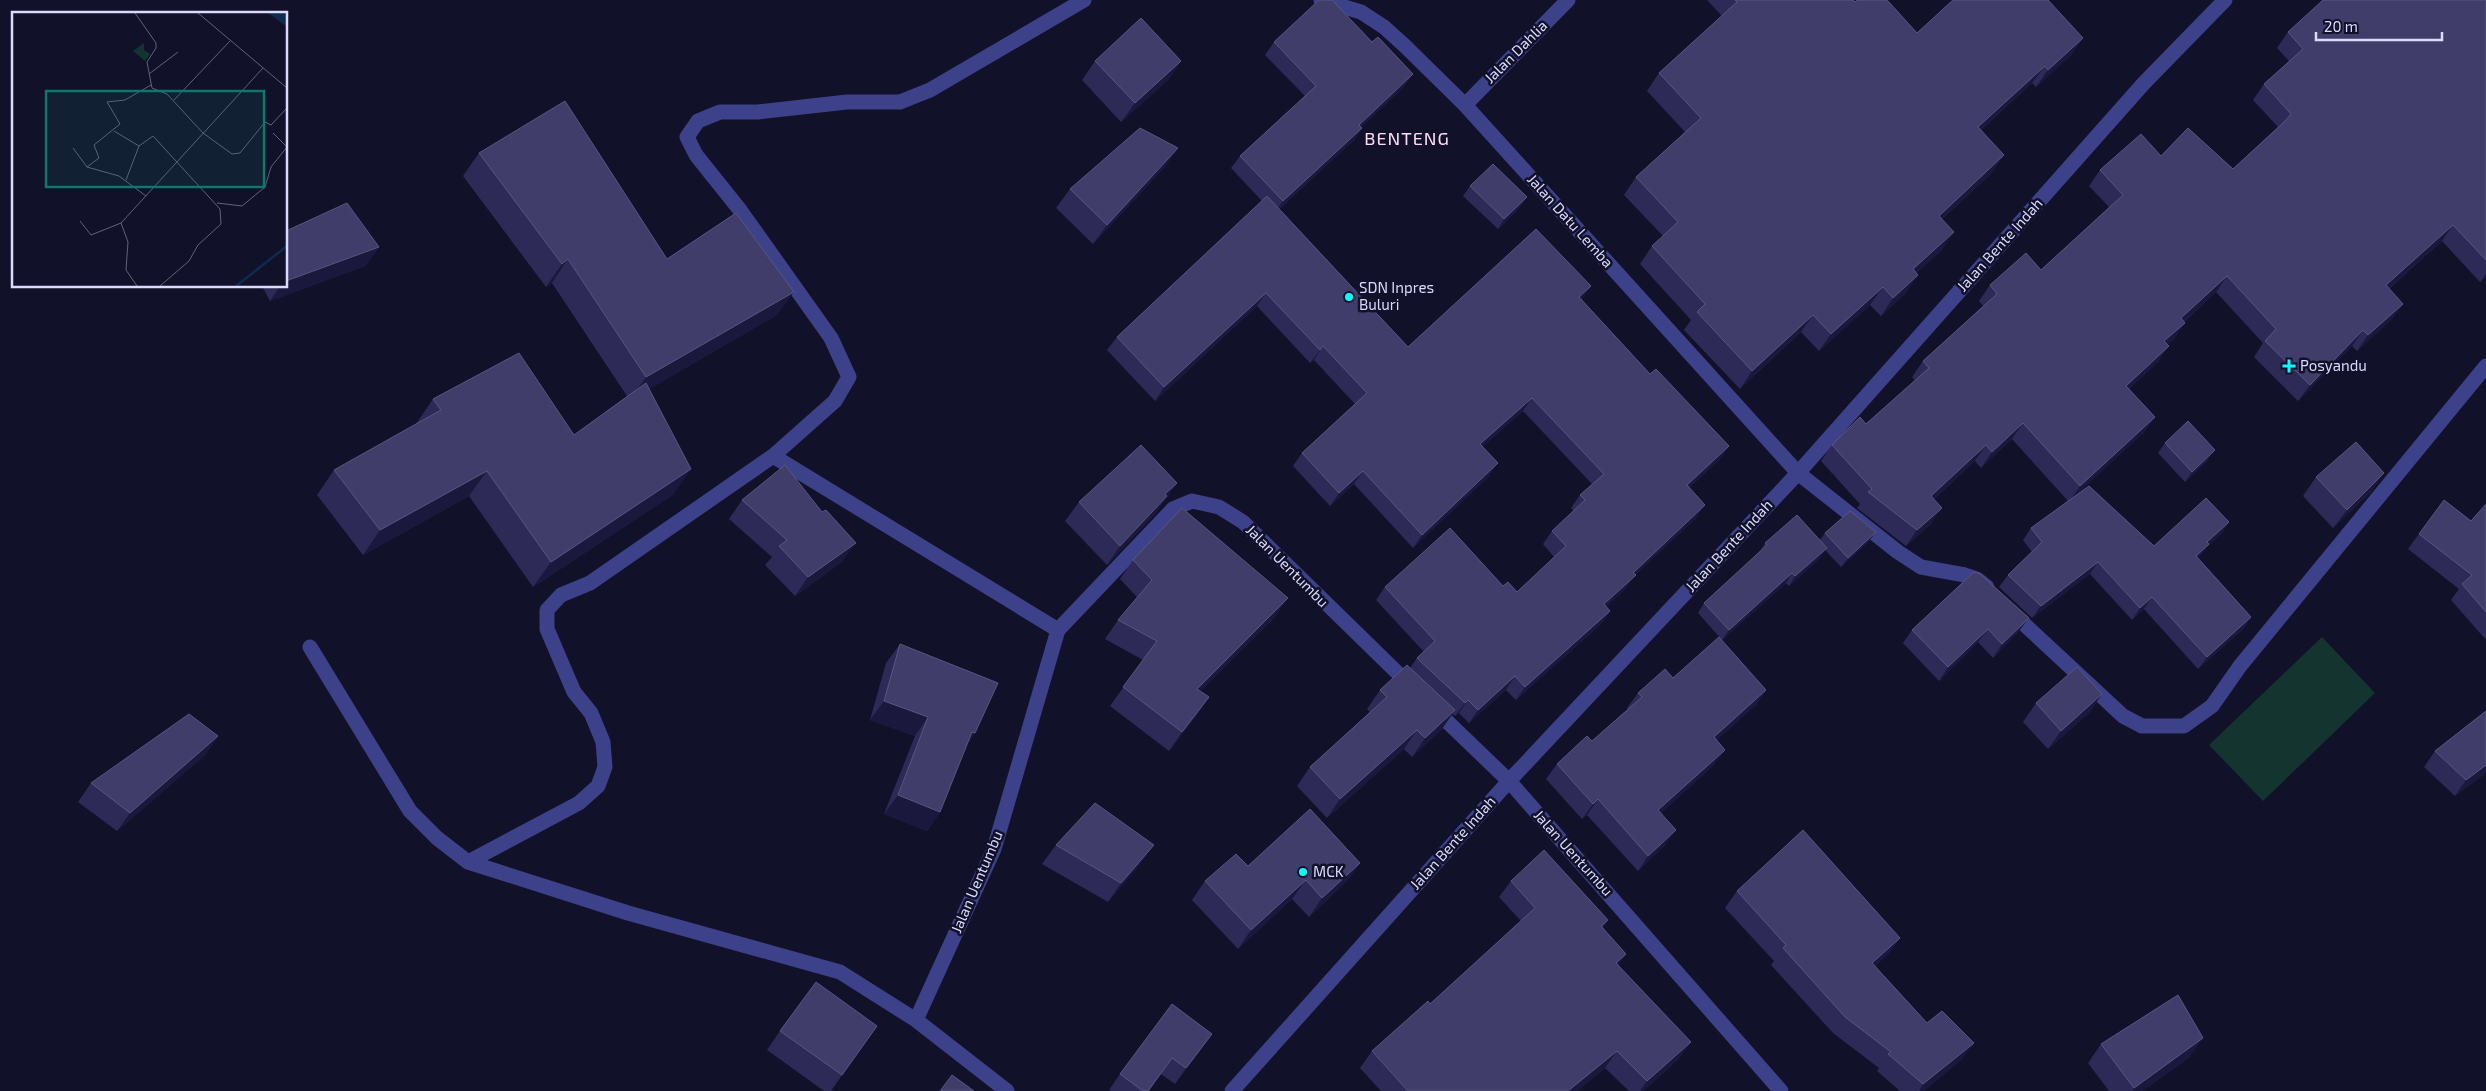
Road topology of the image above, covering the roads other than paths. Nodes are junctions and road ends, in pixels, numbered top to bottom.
1 (1084, 0) edge
2 (1321, 0) edge
3 (1568, 0) edge
4 (2224, 0) edge
5 (1465, 105) junction
6 (2486, 366) edge
7 (773, 456) junction
8 (1798, 473) junction
9 (1058, 630) junction
10 (310, 647) dead end
11 (1509, 781) junction
12 (468, 862) junction
13 (916, 1020) junction
14 (1007, 1091) edge
15 (1232, 1091) edge
16 (1781, 1091) edge

1 - 7 street
2 - 5 street, Jalan Datu Lemba
3 - 5 street, Jalan Dahlia
4 - 8 street, Jalan Bente Indah
5 - 8 street, Jalan Datu Lemba
6 - 8 street, Jalan Datu Lemba
7 - 9 street
7 - 12 street
8 - 11 street, Jalan Bente Indah
9 - 11 street, Jalan Uentumbu
9 - 13 street, Jalan Uentumbu
10 - 12 street
11 - 15 street, Jalan Bente Indah
11 - 16 street, Jalan Uentumbu
12 - 13 street
13 - 14 street

